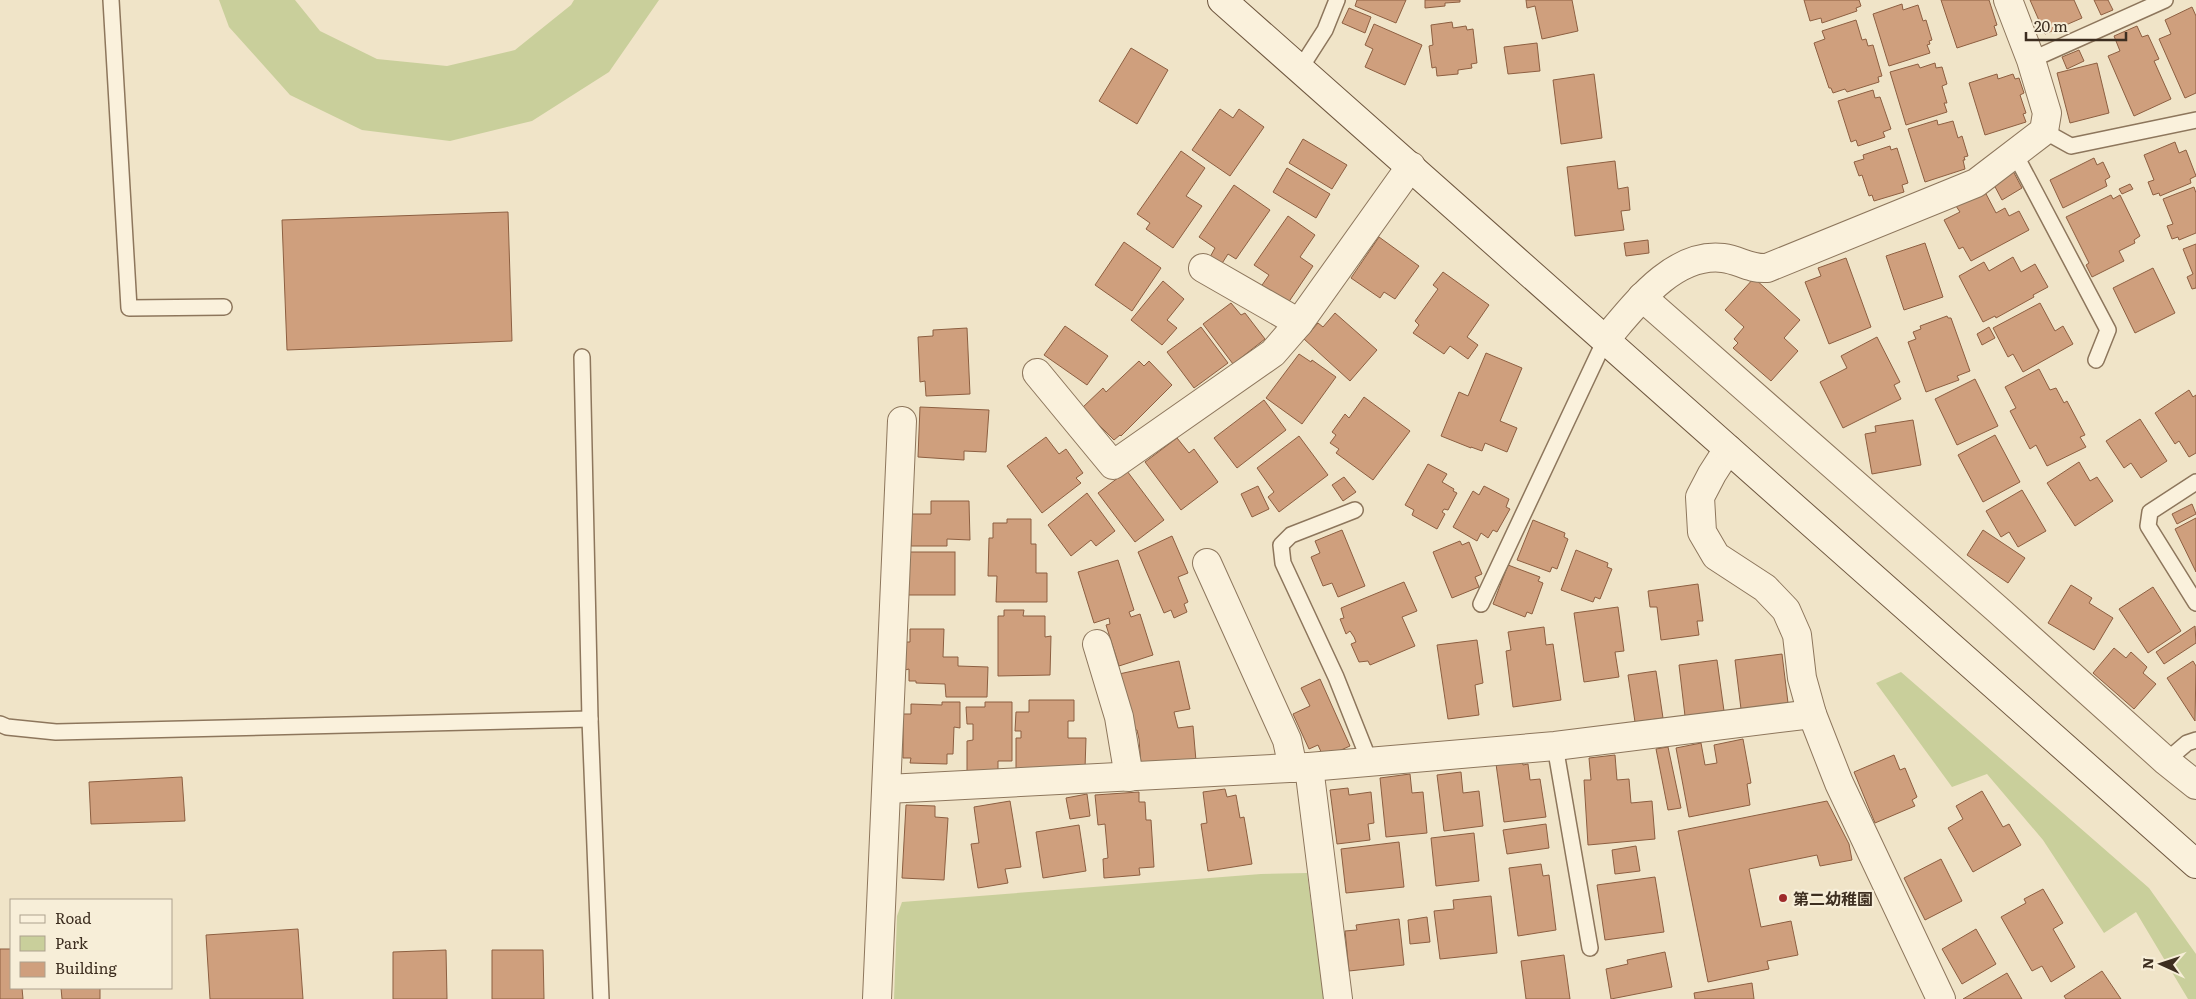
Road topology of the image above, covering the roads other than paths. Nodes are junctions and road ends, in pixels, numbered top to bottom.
1 (110, 0) edge
2 (1222, 0) edge
3 (1337, 0) edge
4 (2008, 0) edge
5 (2166, 0) edge
6 (2030, 60) junction
7 (1300, 69) junction
8 (2196, 120) edge
9 (2044, 131) junction
10 (2015, 154) junction
11 (1411, 166) junction
12 (1202, 268) dead end
13 (1642, 297) junction
14 (224, 308) dead end
15 (1299, 323) junction
16 (1605, 340) junction
17 (582, 357) dead end
18 (2096, 360) dead end
19 (1037, 373) dead end
20 (902, 421) dead end
21 (1728, 449) junction
22 (2196, 482) edge
23 (1355, 510) dead end
24 (1207, 563) dead end
25 (2196, 602) edge
26 (1481, 604) dead end
27 (1096, 644) dead end
28 (1812, 714) junction
29 (590, 719) junction
30 (0, 724) edge
31 (2196, 740) edge
32 (1555, 746) junction
33 (1369, 760) junction
34 (2166, 761) junction
35 (1301, 767) junction
36 (1129, 777) junction
37 (2196, 785) edge
38 (887, 789) junction
39 (2196, 864) edge
40 (1590, 948) dead end
41 (601, 999) edge
42 (877, 999) edge
43 (1338, 999) edge
44 (1941, 999) edge

1 - 14 lane
2 - 7 street
3 - 7 lane
4 - 6 street
5 - 6 lane
6 - 9 street
7 - 11 street
8 - 9 lane
9 - 10 street
10 - 13 street
10 - 18 lane
11 - 15 street
11 - 16 street
12 - 15 street
13 - 16 street
13 - 34 street
15 - 19 street
16 - 21 street
16 - 26 lane
17 - 29 lane
20 - 38 street
21 - 28 street
21 - 39 street
22 - 25 lane
23 - 33 lane
24 - 35 street
27 - 36 street
28 - 32 street
28 - 44 street
29 - 30 lane
29 - 41 lane
31 - 34 lane
32 - 33 street
32 - 40 lane
33 - 35 street
34 - 37 street
35 - 36 street
35 - 43 street
36 - 38 street
38 - 42 street

